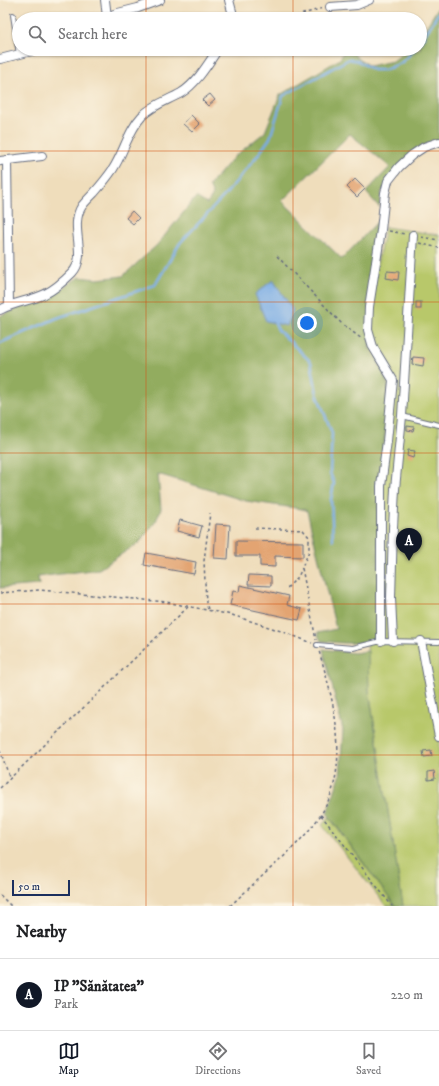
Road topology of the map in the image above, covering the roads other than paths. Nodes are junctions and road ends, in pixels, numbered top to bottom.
1 (105, 0) edge
2 (160, 0) edge
3 (229, 0) edge
4 (369, 0) edge
5 (330, 7) road end
6 (106, 12) edge
7 (122, 12) edge
8 (232, 12) edge
9 (14, 56) edge
10 (213, 56) edge
11 (0, 59) edge
12 (439, 142) edge
13 (42, 156) dead end
14 (3, 161) edge
15 (413, 239) road end
16 (9, 305) junction
17 (0, 310) edge
18 (402, 416) junction
19 (439, 425) edge
20 (381, 641) junction
21 (393, 641) junction
22 (421, 641) junction
23 (439, 642) edge
24 (317, 645) road end
25 (439, 736) edge

1 - 6 street
2 - 7 street
3 - 8 street
4 - 5 street
9 - 11 street
10 - 16 street
12 - 20 street
13 - 14 street
14 - 16 street
15 - 18 street
16 - 17 street
18 - 19 lane
18 - 21 street
20 - 21 lane
20 - 24 lane
21 - 22 lane
22 - 23 lane
22 - 25 street

